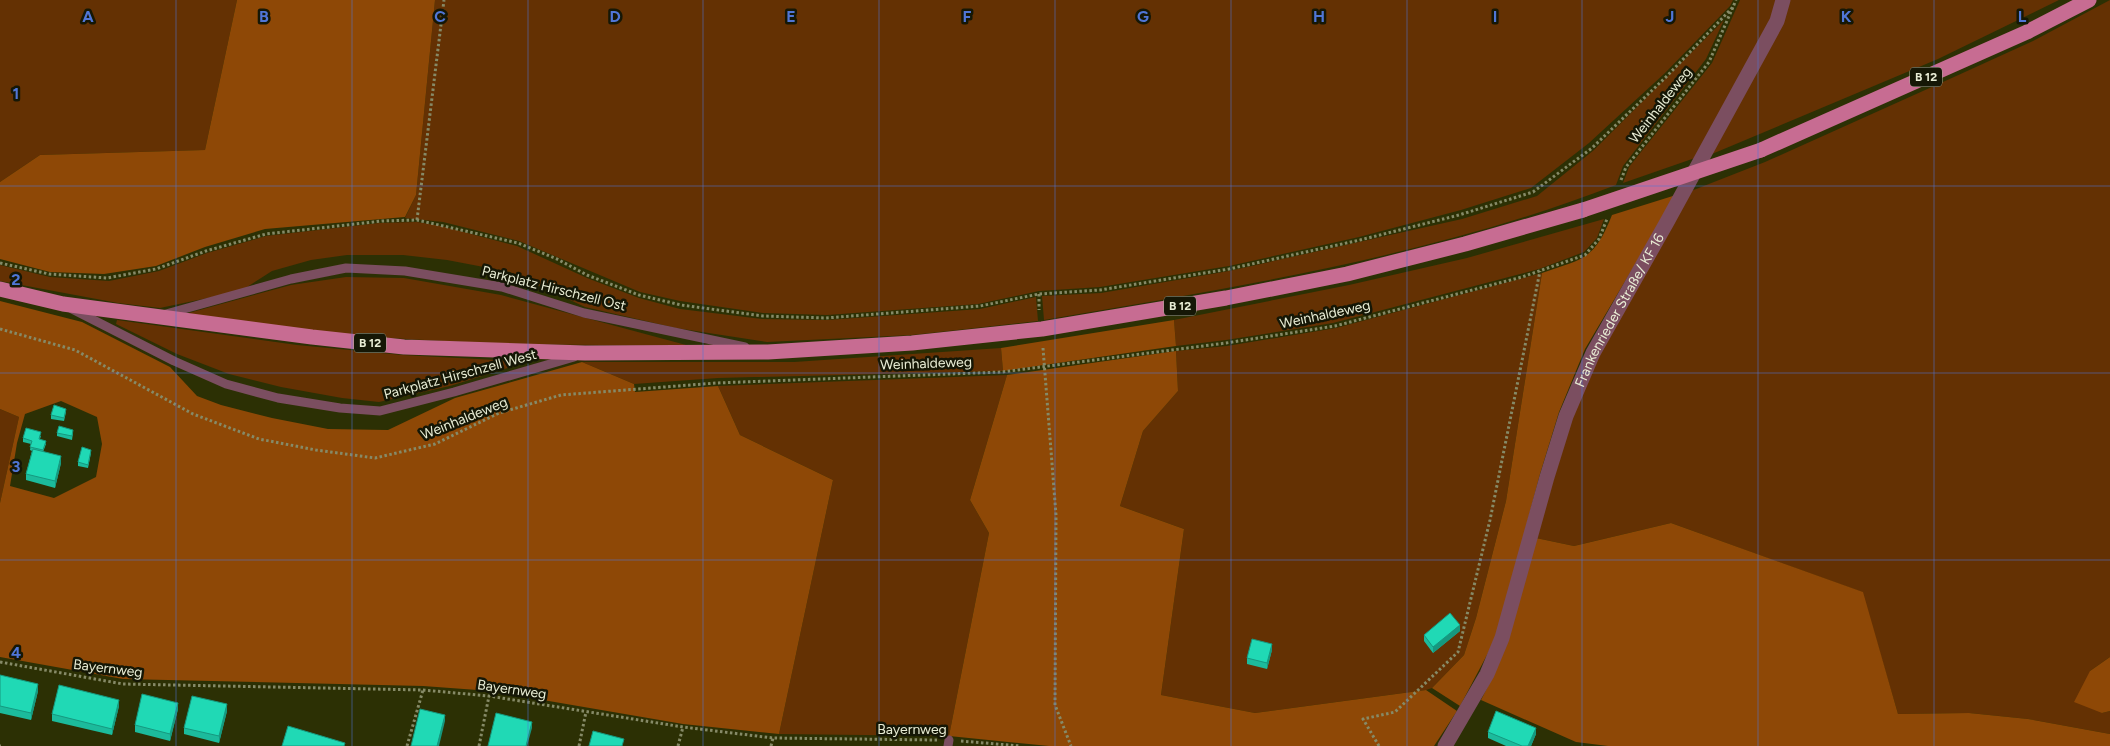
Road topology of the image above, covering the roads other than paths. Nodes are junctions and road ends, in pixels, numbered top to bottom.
1 (1784, 0) edge
2 (2089, 0) edge
3 (0, 289) edge
4 (63, 304) junction
5 (156, 317) junction
6 (768, 352) junction
7 (585, 353) junction
8 (1445, 746) edge

1 - 8 street, Frankenrieder Straße/ KF 16
2 - 6 main road, B 12, bridge
3 - 4 main road, B 12
4 - 5 main road, B 12
4 - 7 lane, Parkplatz Hirschzell West
5 - 6 lane, Parkplatz Hirschzell Ost
5 - 7 main road, B 12
6 - 7 main road, B 12

